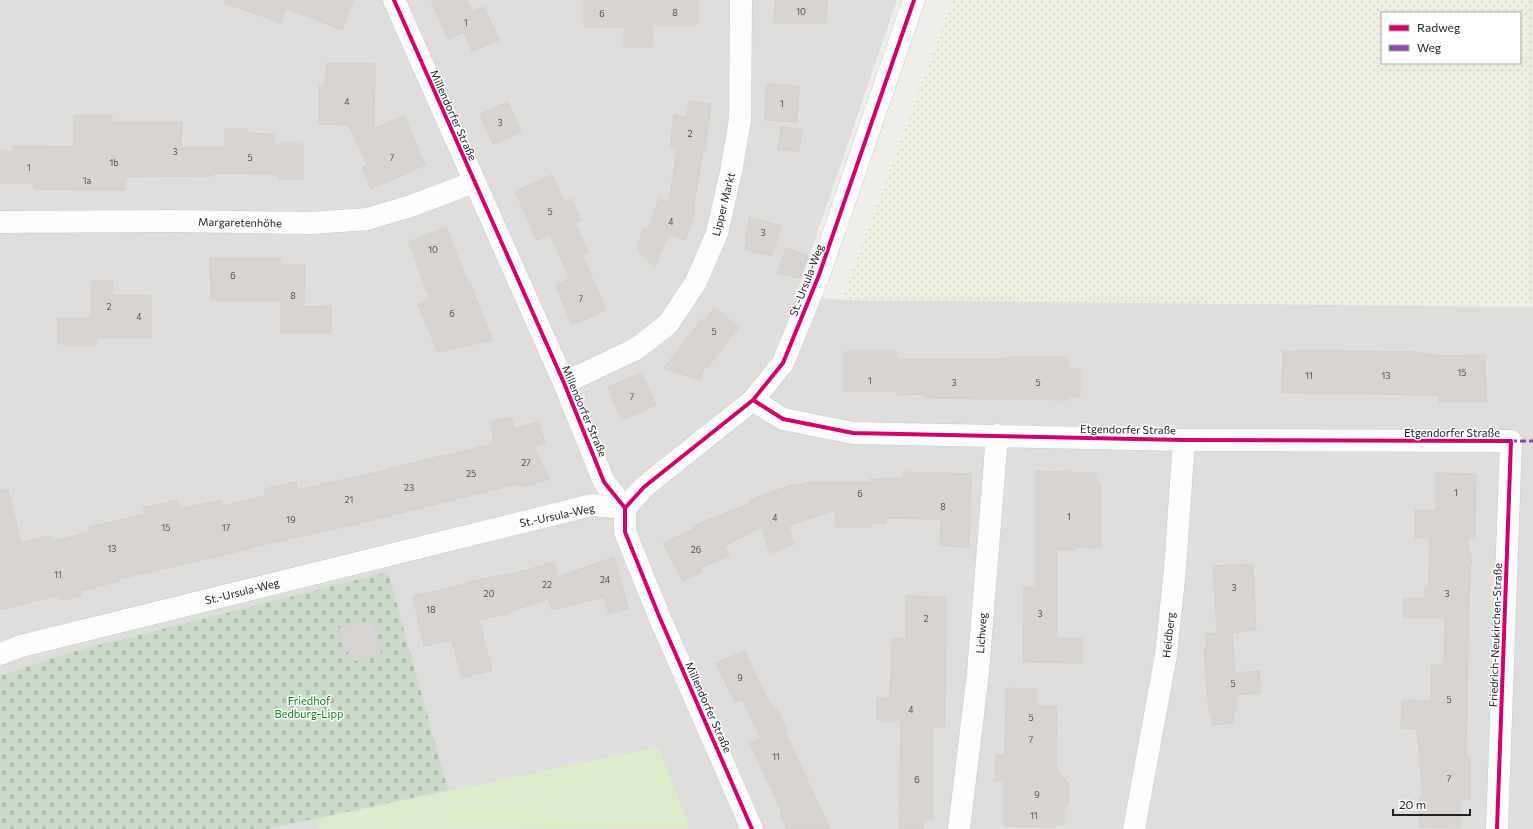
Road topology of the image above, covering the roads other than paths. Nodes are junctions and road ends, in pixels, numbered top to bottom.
1 (394, 0) edge
2 (741, 0) edge
3 (914, 0) edge
4 (474, 182) junction
5 (0, 222) edge
6 (564, 383) junction
7 (753, 400) junction
8 (996, 435) junction
9 (1184, 440) junction
10 (1511, 441) joint
11 (625, 508) junction
12 (0, 654) edge
13 (752, 829) edge
14 (958, 829) edge
15 (1134, 829) edge
16 (1497, 829) edge

1 - 4 street, Millendorfer Straße
2 - 6 street, Lipper Markt
3 - 7 street, St.-Ursula-Weg
4 - 5 street, Margaretenhöhe
4 - 6 street, Millendorfer Straße
6 - 11 street, Millendorfer Straße
7 - 8 street, Etgendorfer Straße
7 - 11 street, St.-Ursula-Weg
8 - 9 street, Etgendorfer Straße
8 - 14 street, Lichweg
9 - 10 street, Etgendorfer Straße
9 - 15 street, Heidberg
10 - 16 street, Friedrich-Neukirchen-Straße
11 - 12 street, St.-Ursula-Weg
11 - 13 street, Millendorfer Straße

